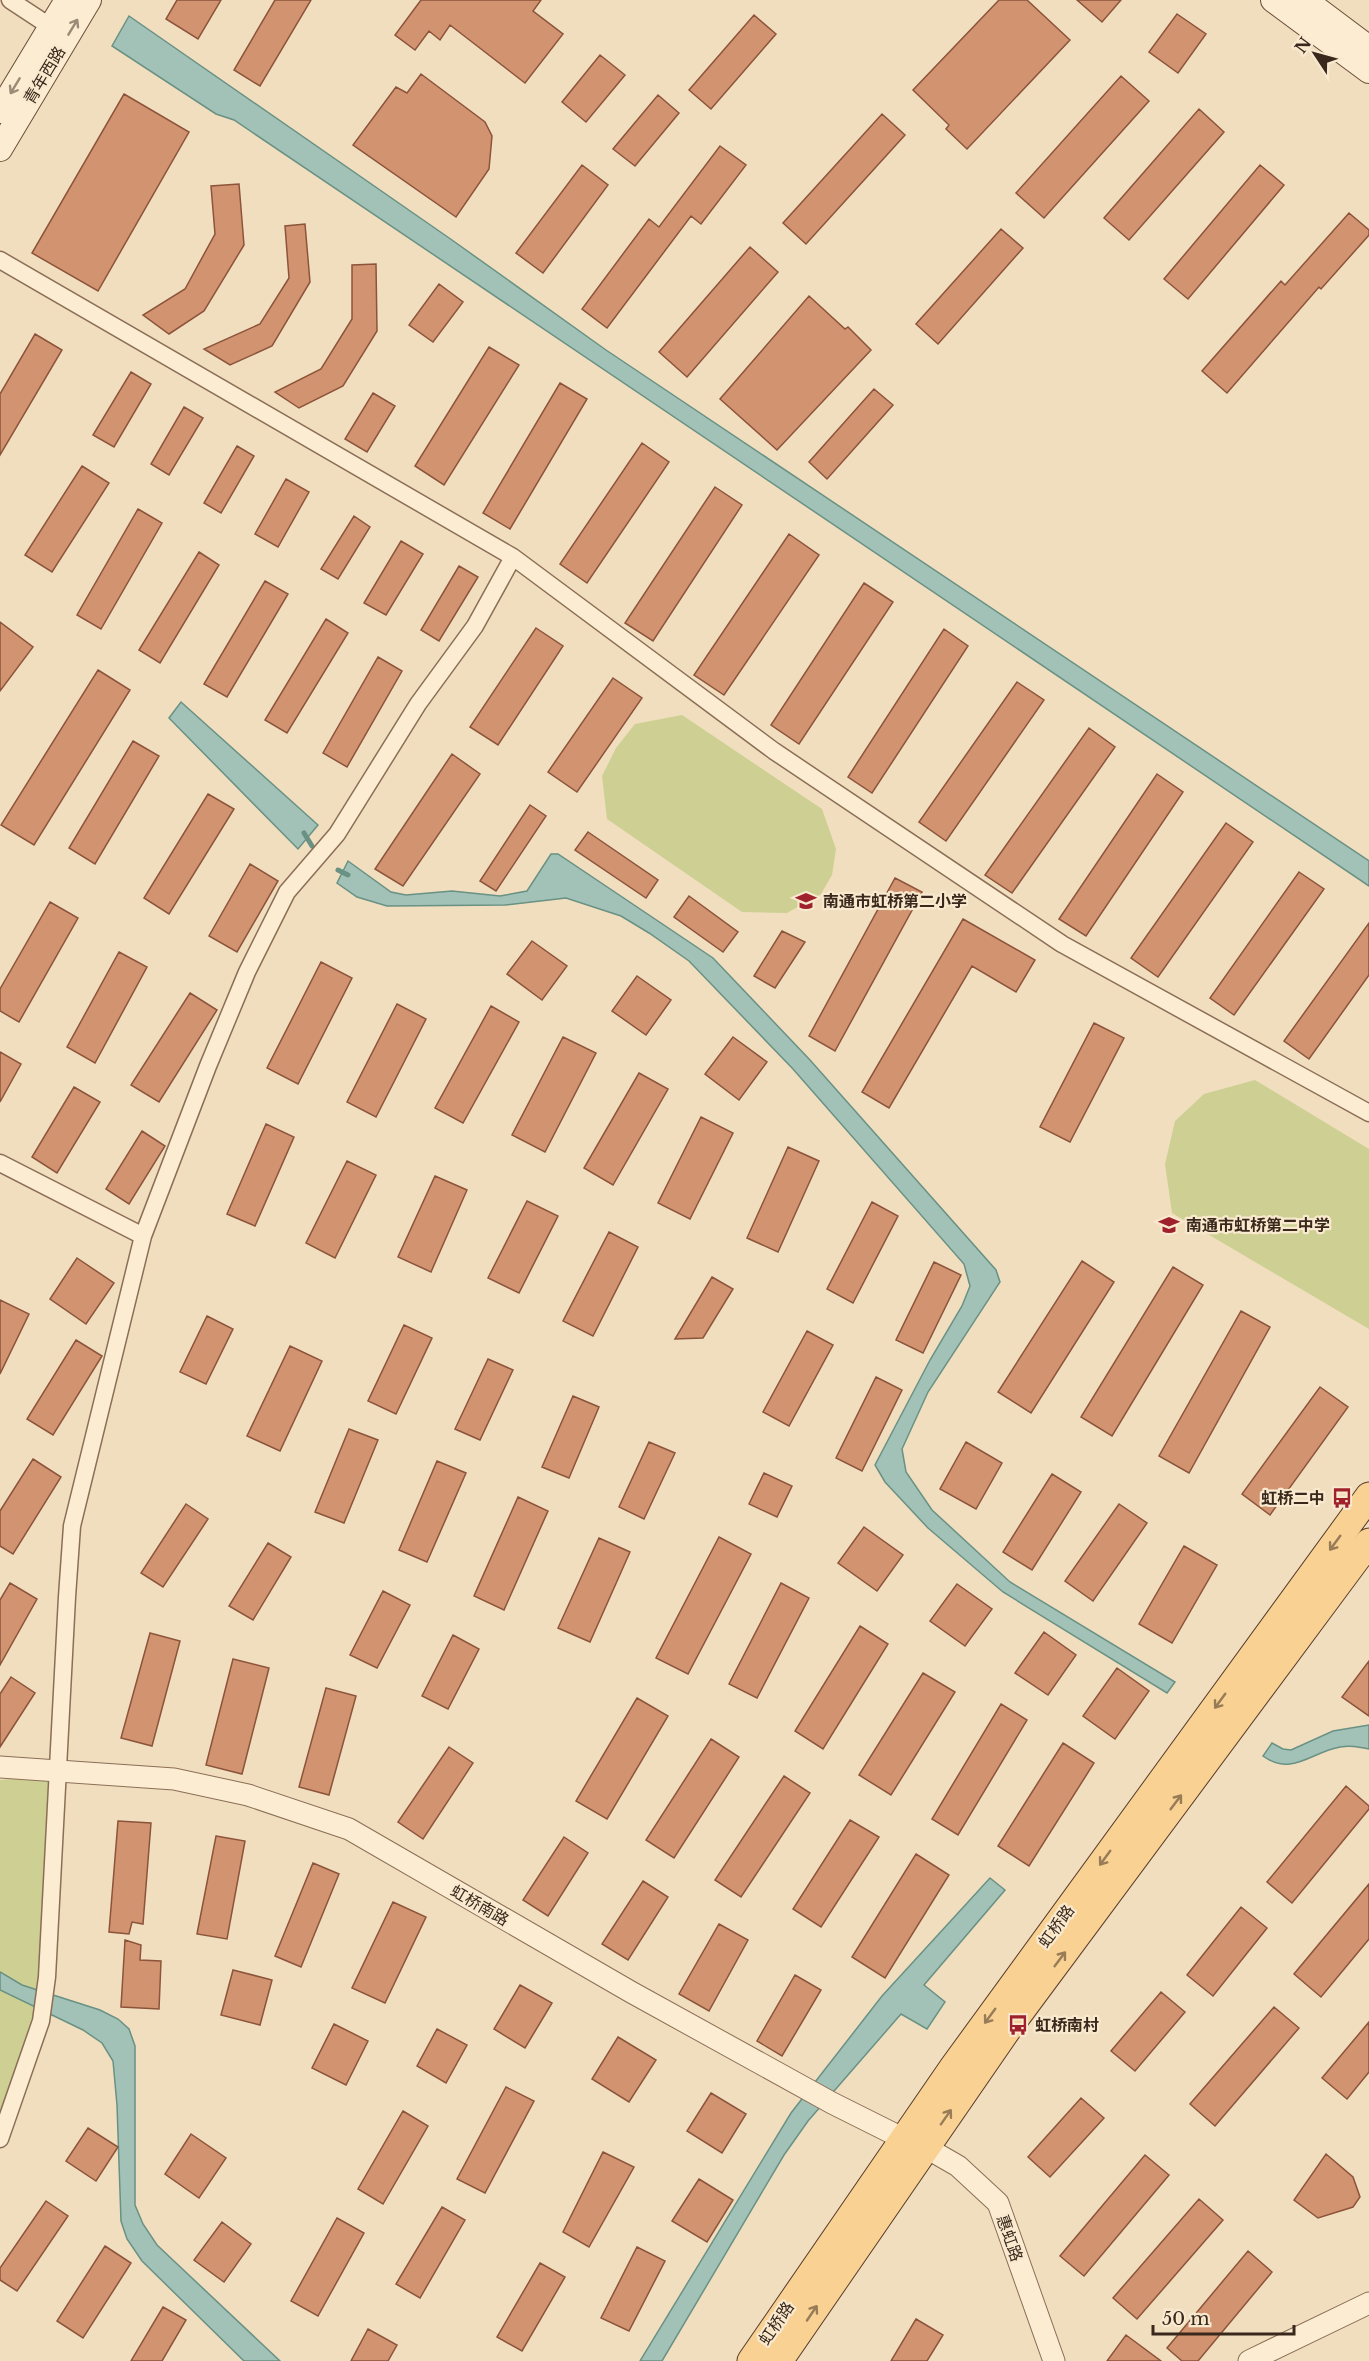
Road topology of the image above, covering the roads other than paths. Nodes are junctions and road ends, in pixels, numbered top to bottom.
1 (10, 0) edge
2 (68, 0) edge
3 (89, 0) edge
4 (1273, 0) edge
5 (1305, 0) edge
6 (51, 27) junction
7 (1369, 48) edge
8 (1369, 71) edge
9 (0, 111) edge
10 (0, 149) edge
11 (0, 260) edge
12 (513, 557) junction
13 (1369, 1113) edge
14 (0, 1163) edge
15 (143, 1236) junction
16 (1369, 1496) edge
17 (1369, 1542) edge
18 (0, 1767) edge
19 (57, 1770) junction
20 (0, 2139) edge
21 (915, 2143) junction
22 (1369, 2303) edge
23 (751, 2361) edge
24 (779, 2361) edge
25 (1054, 2361) edge
26 (1250, 2361) edge

1 - 6 street
2 - 6 main road, 青年西路
10 -> 3 main road, 青年西路
4 - 8 main road
5 - 7 main road
6 -> 9 main road, 青年西路
11 - 12 street
12 - 13 street
12 - 15 street
14 - 15 street
15 - 19 street
16 -> 21 main road, 虹桥路
21 -> 17 main road, 虹桥路
18 - 19 street, 虹桥南路
19 - 20 street
19 - 21 street, 虹桥南路
21 - 23 main road, 虹桥路
24 -> 21 main road, 虹桥路
21 - 25 street, 惠虹路
22 - 26 street

